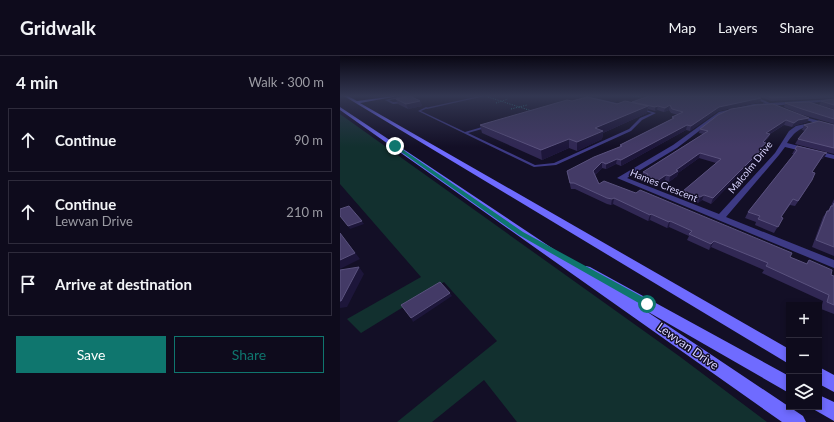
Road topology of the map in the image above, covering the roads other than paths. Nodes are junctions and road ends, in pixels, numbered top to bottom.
1 (358, 113) edge
2 (365, 113) edge
3 (423, 113) edge
4 (654, 113) edge
5 (721, 113) edge
6 (790, 113) edge
7 (818, 122) junction
8 (493, 125) edge
9 (834, 127) edge
10 (465, 133) junction
11 (782, 144) junction
12 (834, 157) edge
13 (720, 218) junction
14 (521, 234) junction
15 (834, 264) edge
16 (786, 355) edge
17 (822, 377) edge
18 (786, 383) edge
19 (834, 384) edge
20 (822, 404) edge
21 (834, 412) edge
22 (797, 422) edge

1 - 14 main road, Lewvan Drive
2 - 16 main road, Lewvan Drive
3 - 10 lane
4 - 10 lane
5 - 13 street, Hames Crescent
6 - 7 street
7 - 9 street
7 - 11 street, Malcolm Drive
8 - 10 lane
11 - 12 street
11 - 13 street, Malcolm Drive
13 - 15 street, Hames Crescent
14 - 18 main road
14 - 22 main road, Lewvan Drive
17 - 19 main road
20 - 21 main road

